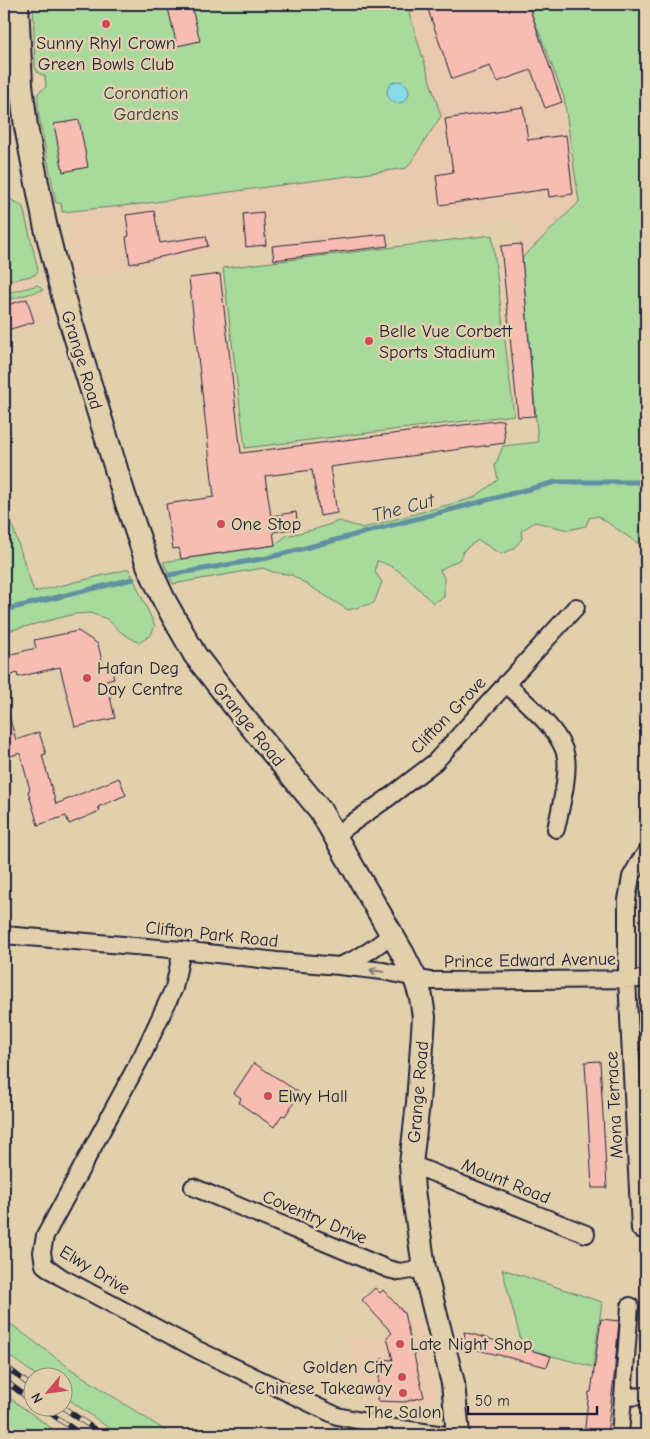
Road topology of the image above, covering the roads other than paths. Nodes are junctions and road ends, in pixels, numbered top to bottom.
1 (17, 4) edge
2 (12, 57) edge
3 (576, 607) dead end
4 (506, 683) junction
5 (556, 829) dead end
6 (335, 835) junction
7 (646, 854) edge
8 (4, 934) edge
9 (392, 934) junction
10 (182, 950) junction
11 (339, 966) junction
12 (415, 978) junction
13 (627, 979) junction
14 (646, 979) edge
15 (411, 1164) junction
16 (193, 1187) dead end
17 (640, 1229) dead end
18 (586, 1234) dead end
19 (424, 1268) junction
20 (630, 1306) dead end
21 (646, 1396) edge
22 (624, 1397) junction
23 (445, 1435) edge
24 (458, 1435) edge
25 (620, 1435) edge

1 - 2 main road, Grange Road
2 - 6 main road, Grange Road
3 - 4 street, Clifton Grove
4 - 5 street
4 - 6 street, Clifton Grove
6 - 9 main road, Grange Road
7 - 13 street, Mona Terrace
8 - 10 street, Clifton Park Road
9 - 11 street
9 - 12 main road, Grange Road
10 - 11 street, Clifton Park Road
10 - 23 street, Elwy Drive
12 -> 11 street, Clifton Park Road
12 - 13 street, Prince Edward Avenue
12 - 15 main road, Grange Road
13 - 14 street, Prince Edward Avenue
13 - 17 street, Mona Terrace
15 - 18 street, Mount Road
15 - 19 main road, Grange Road
16 - 19 street, Coventry Drive
19 - 24 main road, Grange Road
20 - 22 street
21 - 22 street
22 - 25 street

